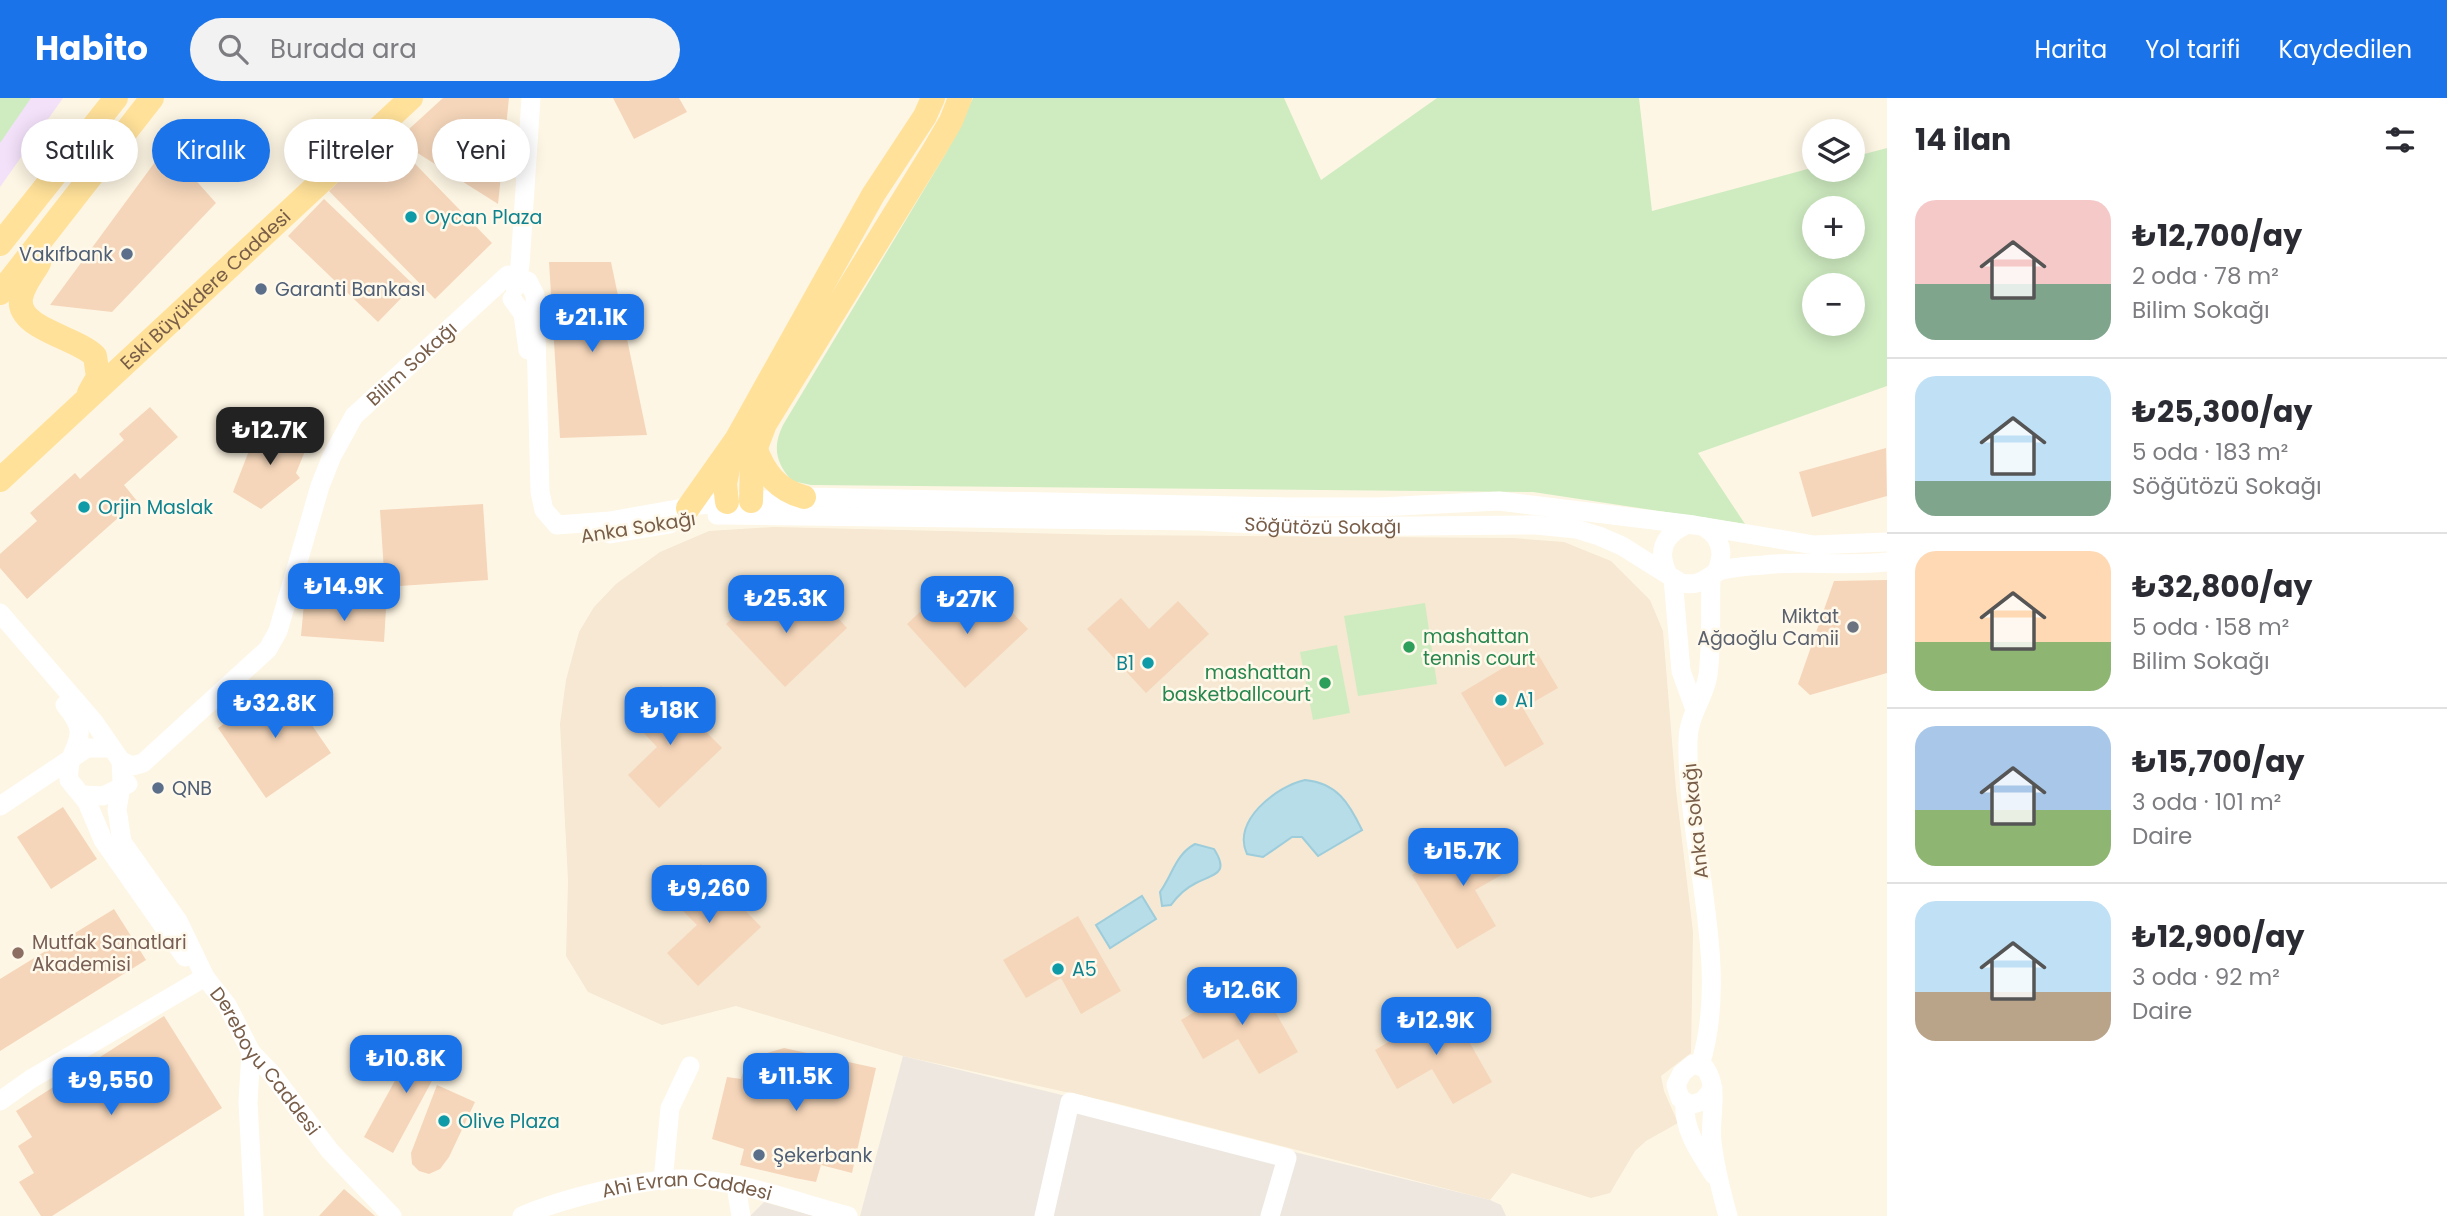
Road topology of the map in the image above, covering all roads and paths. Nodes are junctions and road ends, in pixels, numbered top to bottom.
1 (116, 98) edge
2 (152, 98) edge
3 (411, 98) edge
4 (531, 98) edge
5 (917, 98) edge
6 (933, 98) edge
7 (960, 98) edge
8 (902, 149) junction
9 (52, 228) junction
10 (0, 244) edge
11 (518, 275) junction
12 (0, 293) edge
13 (512, 299) junction
14 (85, 400) junction
15 (745, 443) junction
16 (0, 480) edge
17 (804, 497) junction
18 (739, 506) junction
19 (688, 508) junction
20 (543, 523) junction
21 (1684, 526) junction
22 (1704, 527) junction
23 (1887, 542) edge
24 (1887, 562) edge
25 (1713, 575) junction
26 (1671, 576) junction
27 (0, 613) edge
28 (0, 630) edge
29 (1694, 707) junction
30 (116, 755) junction
31 (69, 762) junction
32 (119, 788) junction
33 (83, 795) junction
34 (0, 806) edge
35 (205, 977) junction
36 (251, 1052) junction
37 (1700, 1065) junction
38 (690, 1066) dead end
39 (1713, 1084) junction
40 (0, 1101) edge
41 (1685, 1103) junction
42 (1717, 1180) junction
43 (663, 1181) junction
44 (736, 1186) junction
45 (558, 1209) edge
46 (254, 1216) edge
47 (392, 1216) edge
48 (522, 1216) edge
49 (741, 1216) edge
50 (848, 1216) edge
51 (1044, 1216) edge
52 (1270, 1216) edge
53 (1728, 1216) edge

1 - 10 main road
2 - 9 main road
3 - 14 main road, Eski Büyükdere Caddesi
4 - 11 street
5 - 8 main road
6 - 8 main road
7 - 15 main road
8 - 15 main road
9 - 12 main road
9 - 14 main road
11 - 13 street
11 - 20 street
11 - 30 street, Bilim Sokağı
13 - 20 street
13 - 32 street, Bilim Sokağı
14 - 16 main road, Eski Büyükdere Caddesi
15 - 17 main road
15 - 18 main road
15 - 19 main road
17 - 18 street, Söğütözü Sokağı
17 - 21 street, Söğütözü Sokağı
18 - 19 street, Anka Sokağı
18 - 20 street, Anka Sokağı
18 - 26 street, Söğütözü Sokağı
19 - 20 street, Anka Sokağı
21 - 22 street, Söğütözü Sokağı
21 - 26 street
22 - 23 street, Söğütözü Sokağı
22 - 25 street
24 - 25 street, Söğütözü Sokağı
25 - 26 street, Söğütözü Sokağı
25 - 29 street, Anka Sokağı
26 - 29 street
27 - 30 street
28 - 31 street
29 - 37 street, Anka Sokağı
30 - 31 street
30 - 32 street, Dereboyu Caddesi
31 - 33 street
31 - 34 street
32 - 33 street
32 - 35 street, Dereboyu Caddesi
33 - 35 street
35 - 36 street, Dereboyu Caddesi
35 - 40 street
36 - 46 street
36 - 47 street, Dereboyu Caddesi
37 - 39 street
37 - 41 street
38 - 43 street
39 - 41 street
39 - 42 street
41 - 42 street
42 - 53 street
43 - 44 street, Ahi Evran Caddesi
43 - 45 street, Ahi Evran Caddesi
44 - 49 street
44 - 50 street, Ahi Evran Caddesi
45 - 48 street, Ahi Evran Caddesi
51 - 52 street

